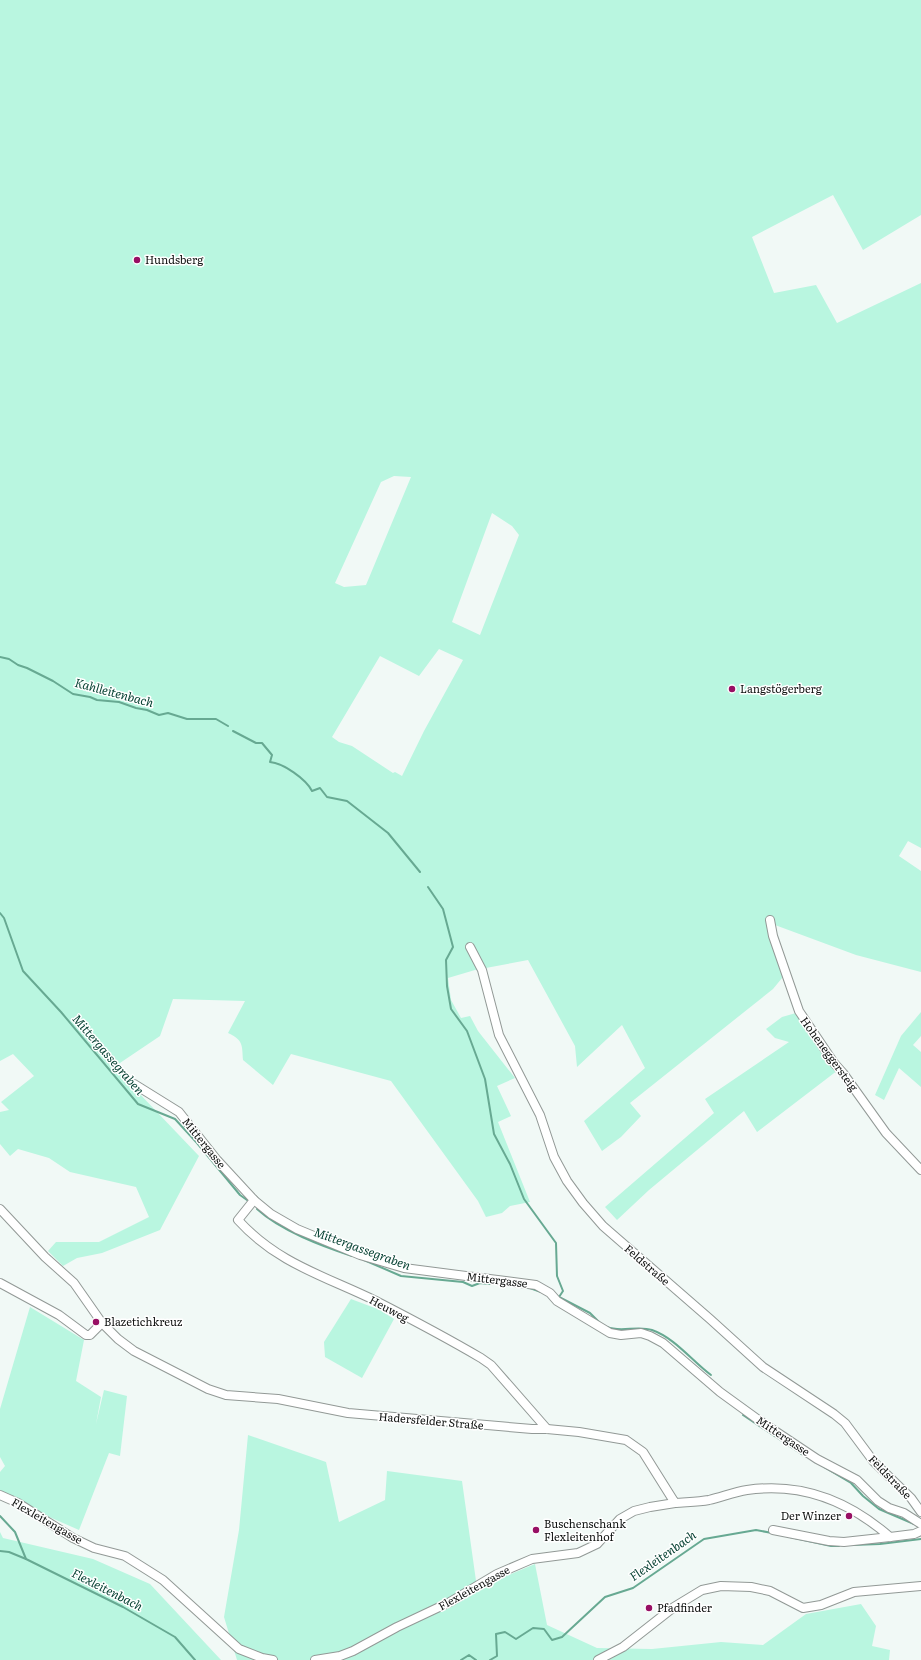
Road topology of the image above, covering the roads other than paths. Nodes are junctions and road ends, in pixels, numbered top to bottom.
1 (770, 920) dead end
2 (470, 947) dead end
3 (134, 1084) dead end
4 (921, 1170) edge
5 (254, 1200) junction
6 (0, 1209) edge
7 (0, 1283) edge
8 (102, 1324) junction
9 (548, 1429) junction
10 (0, 1495) edge
11 (675, 1502) junction
12 (921, 1512) edge
13 (921, 1524) edge
14 (773, 1530) dead end
15 (921, 1531) edge
16 (890, 1537) junction
17 (921, 1586) edge
18 (273, 1660) edge
19 (315, 1660) edge
20 (598, 1660) edge

1 - 4 street, Hoheneggersteig
2 - 12 street, Feldstraße
3 - 5 street, Mittergasse
5 - 9 street, Heuweg
5 - 13 street, Mittergasse
6 - 8 street, Hadersfelder Straße
7 - 8 street
8 - 9 street, Hadersfelder Straße
9 - 11 street, Hadersfelder Straße
10 - 18 street, Flexleitengasse
11 - 16 street
11 - 19 street, Flexleitengasse
14 - 16 street
15 - 16 street
17 - 20 street

